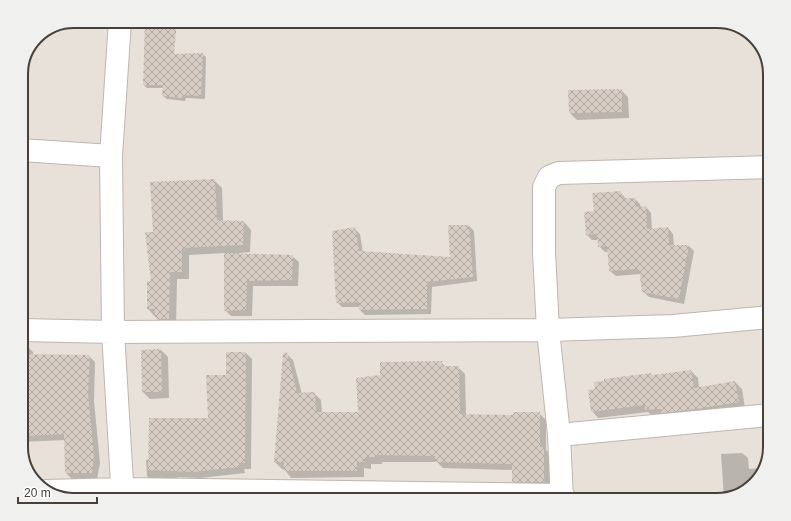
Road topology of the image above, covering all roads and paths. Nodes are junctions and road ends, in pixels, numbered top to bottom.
1 (120, 28) edge
2 (28, 150) edge
3 (111, 156) junction
4 (763, 167) edge
5 (763, 318) edge
6 (28, 330) edge
7 (548, 330) junction
8 (113, 332) junction
9 (763, 416) edge
10 (559, 435) junction
11 (64, 492) edge
12 (97, 493) edge
13 (123, 493) edge
14 (563, 493) edge

1 - 3 street
2 - 3 street
3 - 8 street
4 - 7 street
5 - 7 street
6 - 8 street
7 - 8 street
7 - 10 street
8 - 13 street
9 - 10 street
10 - 14 street
11 - 12 street

